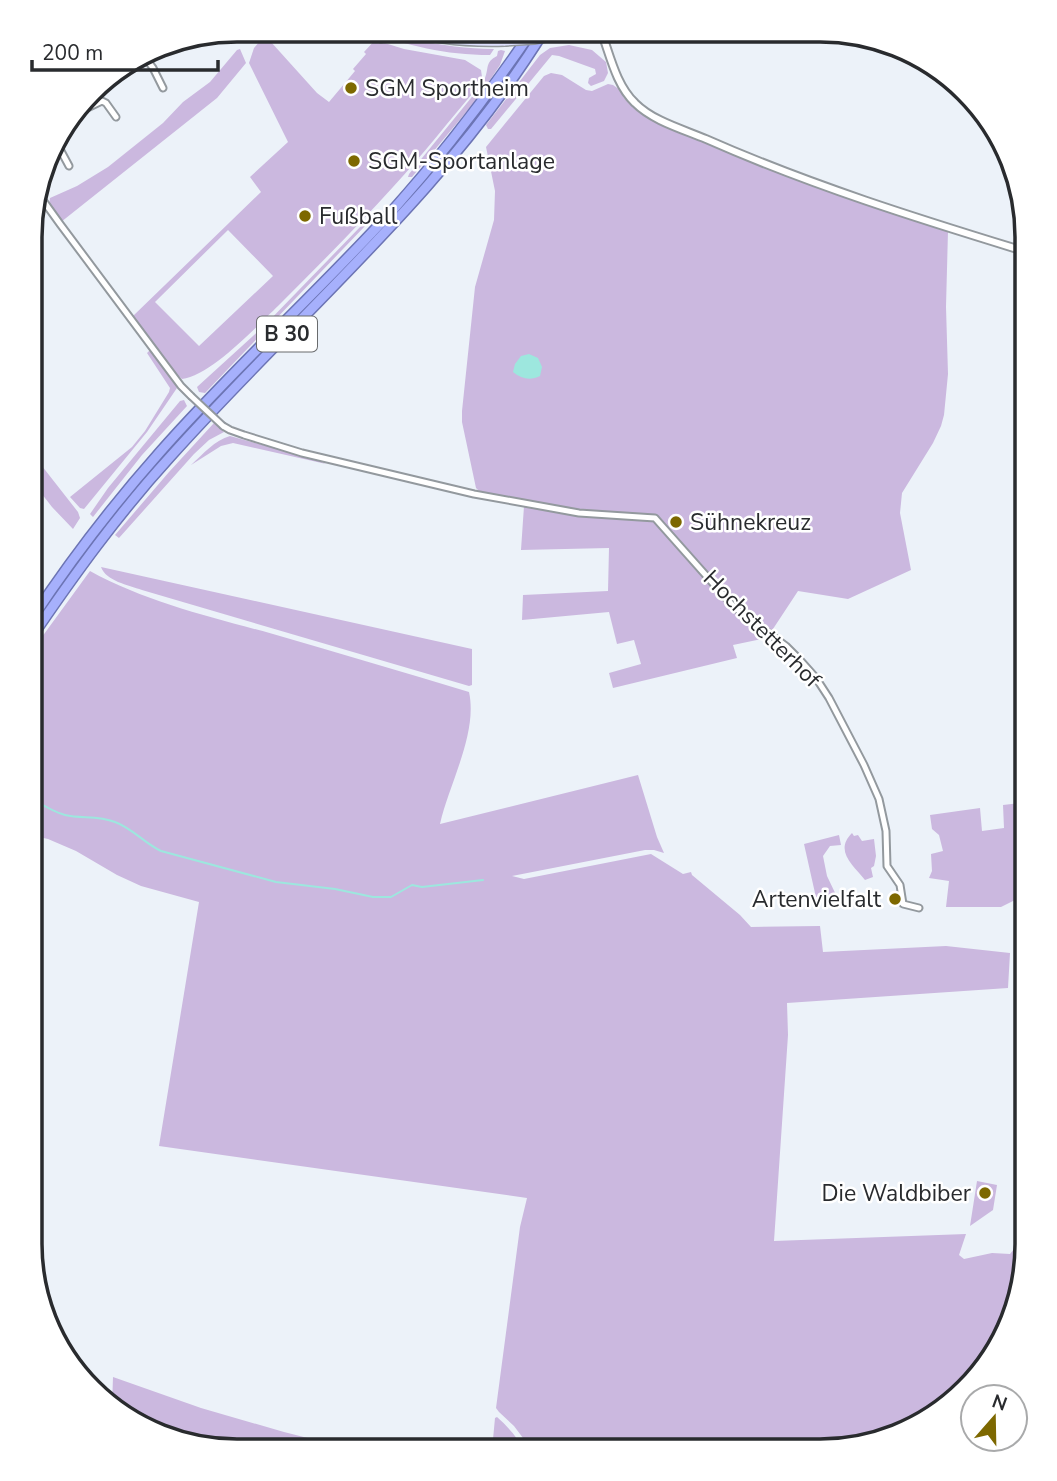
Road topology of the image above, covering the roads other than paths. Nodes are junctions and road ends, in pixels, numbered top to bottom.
1 (471, 42) edge
2 (505, 42) edge
3 (525, 42) edge
4 (537, 42) edge
5 (605, 42) edge
6 (149, 63) edge
7 (163, 88) dead end
8 (95, 103) edge
9 (117, 117) dead end
10 (62, 152) edge
11 (69, 166) dead end
12 (46, 203) edge
13 (1015, 248) edge
14 (42, 604) edge
15 (42, 622) edge
16 (919, 908) dead end

1 - 2 main road, bridge
3 - 14 highway, B 30
4 - 15 highway, B 30
5 - 13 street
6 - 7 street
8 - 9 street
10 - 11 street
12 - 16 street, Hochstetterhof, bridge

